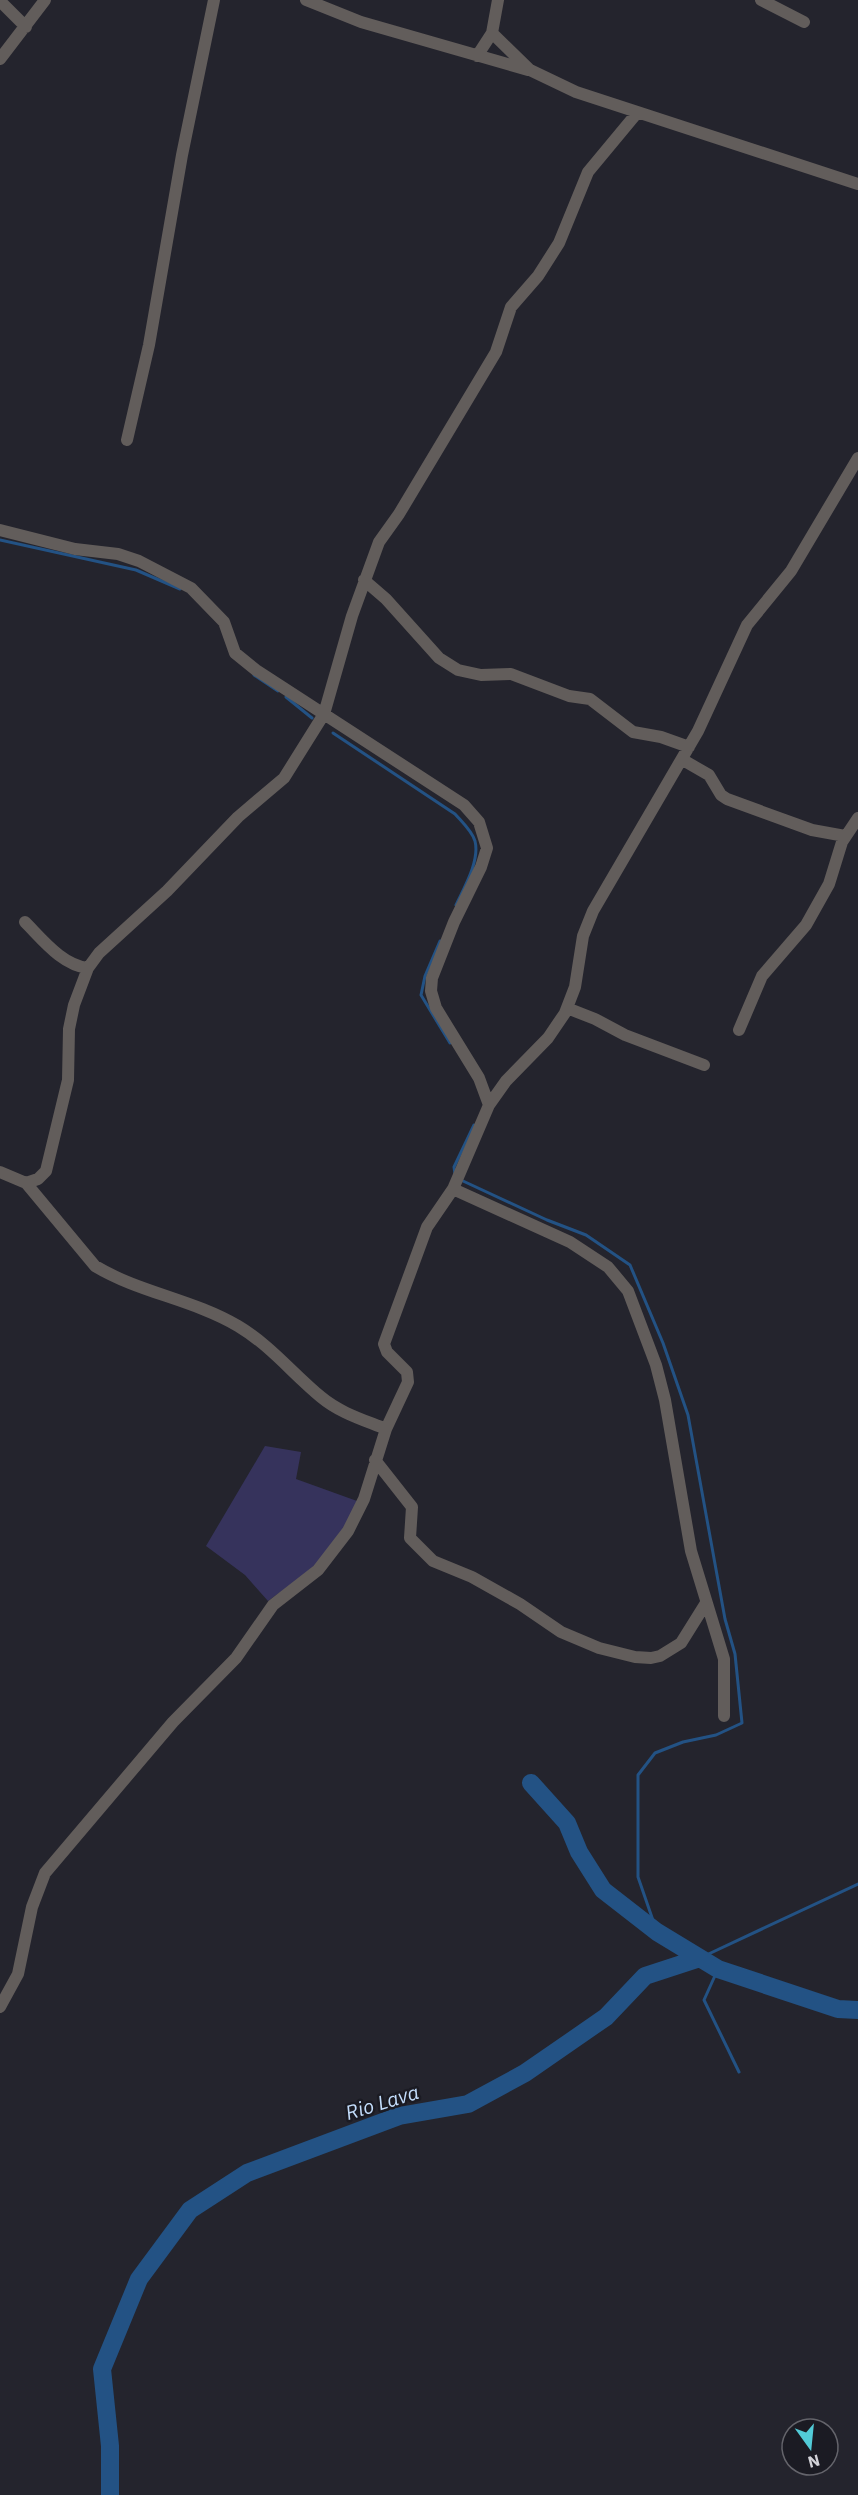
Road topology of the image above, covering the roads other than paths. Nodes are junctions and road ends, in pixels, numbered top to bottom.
1 (45, 0) edge
2 (214, 0) edge
3 (306, 0) edge
4 (498, 0) edge
5 (761, 0) edge
6 (0, 1) edge
7 (804, 22) dead end
8 (26, 27) junction
9 (492, 33) junction
10 (477, 56) junction
11 (0, 59) edge
12 (530, 70) junction
13 (637, 113) junction
14 (858, 184) edge
15 (128, 440) dead end
16 (858, 458) edge
17 (0, 530) edge
18 (364, 580) junction
19 (324, 714) junction
20 (689, 747) junction
21 (683, 760) junction
22 (858, 818) edge
23 (845, 836) junction
24 (25, 922) dead end
25 (88, 968) junction
26 (567, 1008) junction
27 (739, 1030) dead end
28 (704, 1065) dead end
29 (489, 1105) junction
30 (0, 1172) edge
31 (26, 1183) junction
32 (453, 1189) junction
33 (386, 1429) junction
34 (375, 1460) junction
35 (706, 1604) junction
36 (724, 1716) dead end
37 (0, 2007) edge

1 - 8 street
2 - 15 street
3 - 10 street
4 - 9 street
5 - 7 street
6 - 8 street
8 - 11 street
9 - 10 street
9 - 12 street
10 - 12 street
12 - 13 street
13 - 14 street
13 - 18 street
16 - 20 street
17 - 19 street
18 - 19 street
18 - 20 street
19 - 25 street
19 - 29 street
20 - 21 street
21 - 23 street
21 - 26 street
22 - 23 street
23 - 27 street
24 - 25 street
25 - 31 street
26 - 28 street
26 - 29 street
29 - 32 street
30 - 31 street
31 - 33 street
32 - 33 street
32 - 35 street
33 - 34 street
34 - 35 street
34 - 37 street
35 - 36 street

